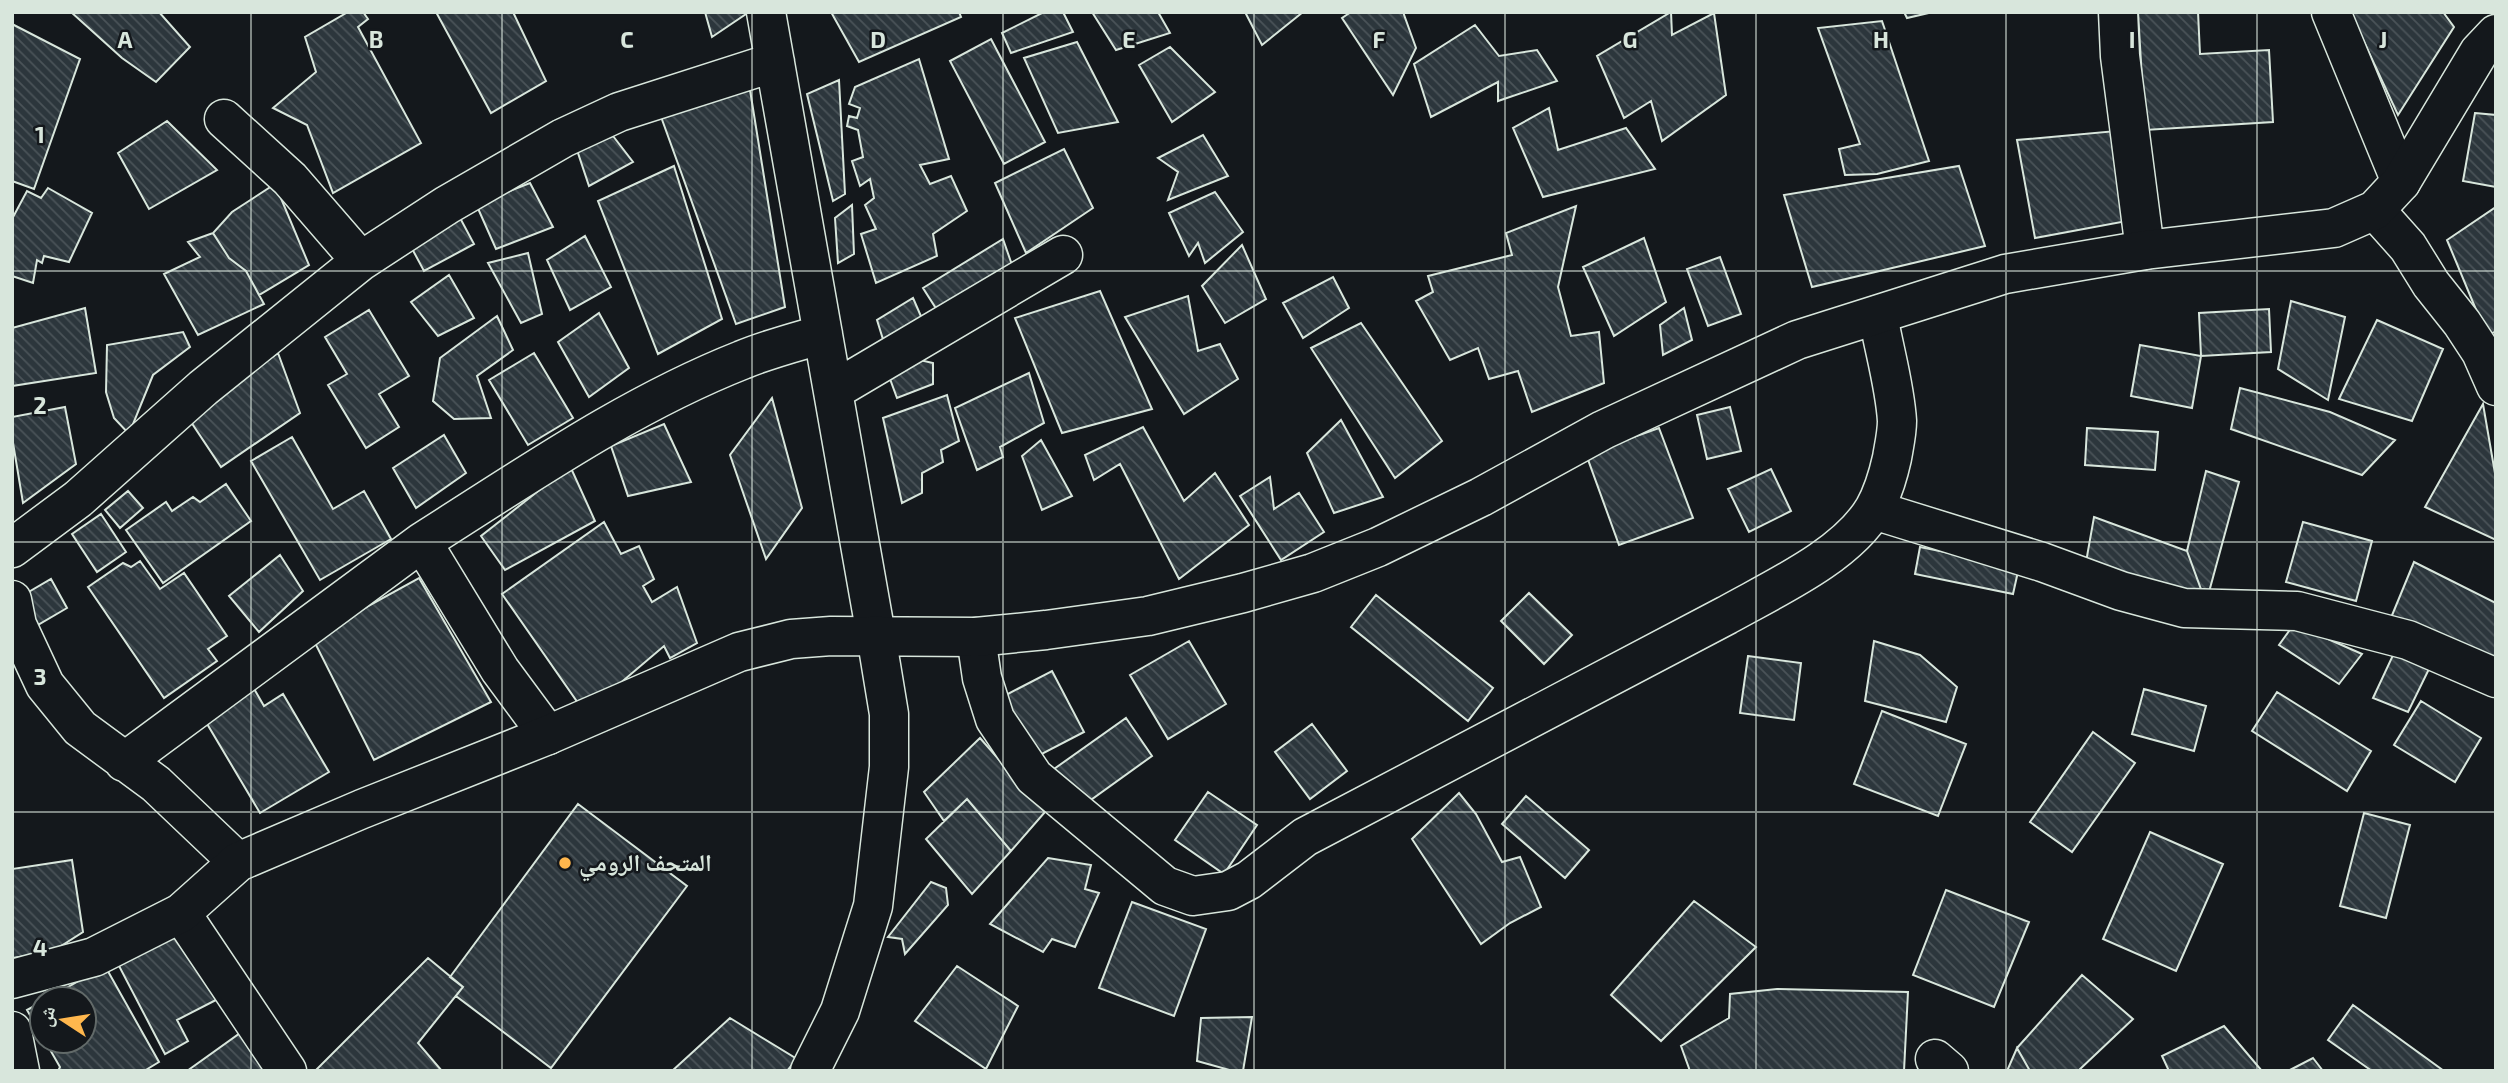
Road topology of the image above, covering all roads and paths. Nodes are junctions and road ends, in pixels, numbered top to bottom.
1 (766, 12) edge
2 (2118, 12) edge
3 (2331, 12) edge
4 (2496, 34) edge
5 (775, 62) junction
6 (224, 120) dead end
7 (2401, 182) junction
8 (2375, 210) junction
9 (2145, 250) junction
10 (1063, 255) dead end
11 (361, 261) junction
12 (1878, 315) junction
13 (823, 334) junction
14 (2496, 386) edge
15 (833, 391) junction
16 (1874, 510) junction
17 (422, 542) junction
18 (12, 548) edge
19 (12, 600) edge
20 (876, 635) junction
21 (976, 637) junction
22 (2496, 678) edge
23 (548, 735) junction
24 (124, 762) junction
25 (238, 862) junction
26 (181, 913) junction
27 (12, 979) edge
28 (12, 1031) edge
29 (20, 1071) edge
30 (287, 1071) edge
31 (810, 1071) edge

1 - 5 street
2 - 9 street
3 - 7 street
4 - 7 street
5 - 11 street
5 - 13 street
6 - 11 street
7 - 8 street
8 - 9 street
8 - 14 street
9 - 12 street
10 - 15 street
11 - 18 street
12 - 16 street
12 - 21 street
13 - 15 street
13 - 17 street
15 - 20 street
16 - 21 street
16 - 22 street
17 - 23 street
17 - 24 street
19 - 24 street
20 - 21 street
20 - 23 street
20 - 31 street
23 - 25 street
24 - 25 street
25 - 26 street
26 - 27 street
26 - 30 street
28 - 29 street

